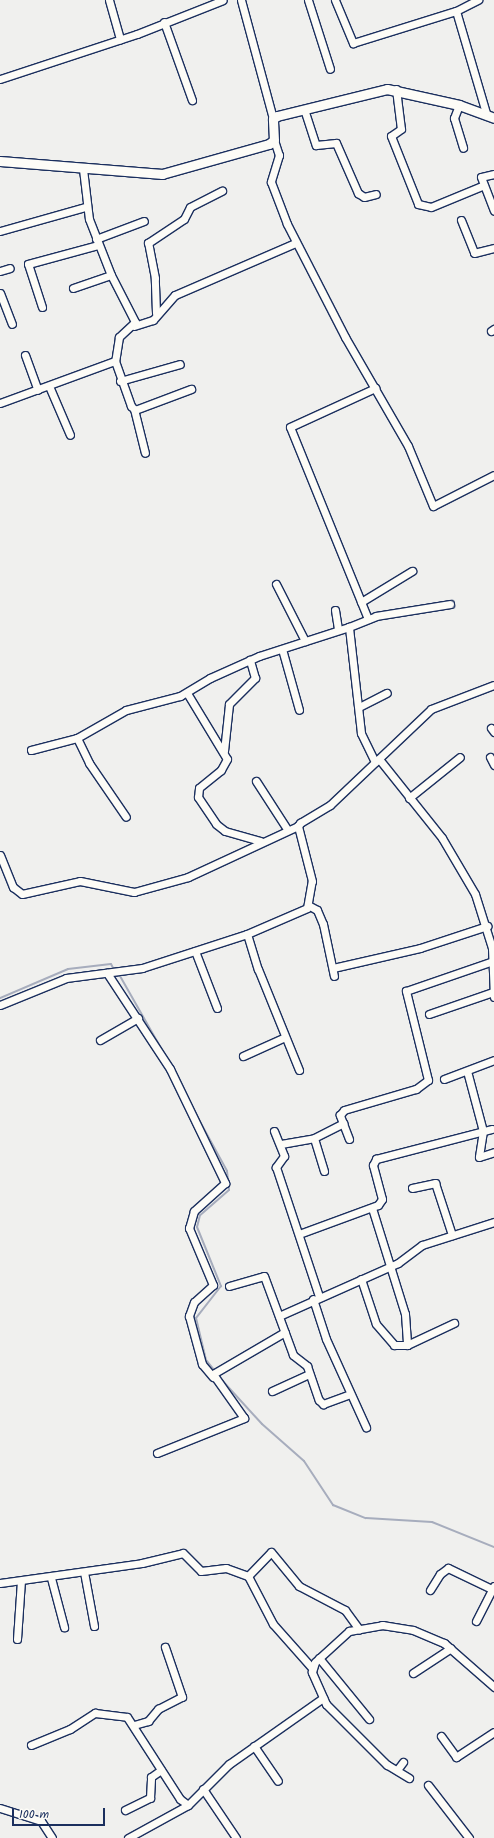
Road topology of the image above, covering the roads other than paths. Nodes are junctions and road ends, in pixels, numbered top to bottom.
1 (109, 0) edge
2 (223, 0) edge
3 (242, 0) edge
4 (308, 0) edge
5 (345, 0) edge
6 (478, 0) edge
7 (336, 2) edge
8 (456, 11) junction
9 (164, 22) junction
10 (120, 38) junction
11 (330, 68) dead end
12 (0, 79) edge
13 (396, 89) junction
14 (192, 100) dead end
15 (459, 105) junction
16 (304, 109) junction
17 (490, 117) edge
18 (273, 119) junction
19 (274, 140) junction
20 (463, 148) dead end
21 (0, 161) edge
22 (83, 169) junction
23 (494, 174) edge
24 (484, 185) junction
25 (222, 191) dead end
26 (376, 194) dead end
27 (85, 207) junction
28 (494, 210) edge
29 (461, 220) dead end
30 (144, 221) dead end
31 (0, 231) edge
32 (97, 242) junction
33 (295, 243) junction
34 (494, 248) edge
35 (10, 268) dead end
36 (0, 271) edge
37 (111, 275) junction
38 (73, 288) dead end
39 (0, 293) edge
40 (42, 307) dead end
41 (12, 324) dead end
42 (138, 325) junction
43 (25, 355) dead end
44 (114, 361) junction
45 (180, 364) dead end
46 (120, 381) junction
47 (49, 386) junction
48 (375, 388) junction
49 (191, 389) dead end
50 (38, 390) junction
51 (0, 403) edge
52 (134, 409) junction
53 (70, 436) dead end
54 (145, 453) dead end
55 (494, 475) edge
56 (412, 570) dead end
57 (276, 584) dead end
58 (361, 602) junction
59 (450, 604) dead end
60 (335, 610) dead end
61 (368, 619) junction
62 (349, 627) junction
63 (338, 630) junction
64 (305, 641) junction
65 (282, 649) junction
66 (250, 660) junction
67 (494, 685) edge
68 (187, 693) junction
69 (387, 693) dead end
70 (359, 707) junction
71 (299, 710) dead end
72 (77, 738) junction
73 (31, 750) dead end
74 (224, 751) junction
75 (460, 757) dead end
76 (490, 757) dead end
77 (377, 761) junction
78 (494, 765) edge
79 (256, 781) dead end
80 (409, 798) junction
81 (126, 818) dead end
82 (298, 826) junction
83 (286, 829) junction
84 (261, 841) junction
85 (0, 856) edge
86 (308, 905) junction
87 (487, 926) junction
88 (247, 934) junction
89 (493, 948) edge
90 (195, 951) junction
91 (493, 961) edge
92 (107, 973) junction
93 (494, 994) edge
94 (0, 1005) edge
95 (217, 1008) dead end
96 (429, 1014) dead end
97 (138, 1018) junction
98 (286, 1036) junction
99 (100, 1040) dead end
100 (243, 1056) dead end
101 (494, 1060) edge
102 (299, 1070) dead end
103 (467, 1071) junction
104 (444, 1079) dead end
105 (343, 1123) junction
106 (492, 1129) dead end
107 (274, 1131) dead end
108 (483, 1132) junction
109 (314, 1138) junction
110 (350, 1139) dead end
111 (281, 1144) junction
112 (494, 1152) edge
113 (324, 1171) dead end
114 (412, 1188) dead end
115 (372, 1208) junction
116 (494, 1222) edge
117 (299, 1234) junction
118 (452, 1235) junction
119 (391, 1266) junction
120 (361, 1279) junction
121 (228, 1286) dead end
122 (316, 1298) junction
123 (279, 1316) junction
124 (454, 1323) dead end
125 (285, 1332) junction
126 (407, 1345) junction
127 (214, 1373) junction
128 (310, 1374) junction
129 (272, 1391) dead end
130 (350, 1394) junction
131 (366, 1428) dead end
132 (157, 1453) dead end
133 (84, 1572) junction
134 (248, 1576) junction
135 (51, 1578) junction
136 (21, 1580) junction
137 (0, 1583) edge
138 (493, 1588) edge
139 (430, 1590) dead end
140 (476, 1621) dead end
141 (94, 1626) dead end
142 (64, 1627) dead end
143 (359, 1629) junction
144 (17, 1639) dead end
145 (165, 1647) dead end
146 (451, 1648) junction
147 (319, 1658) junction
148 (312, 1668) junction
149 (413, 1673) dead end
150 (494, 1687) edge
151 (323, 1698) junction
152 (369, 1719) dead end
153 (134, 1726) junction
154 (494, 1732) edge
155 (441, 1736) dead end
156 (31, 1745) dead end
157 (254, 1746) junction
158 (403, 1762) dead end
159 (161, 1770) junction
160 (397, 1770) junction
161 (409, 1778) dead end
162 (278, 1781) dead end
163 (428, 1784) dead end
164 (203, 1789) junction
165 (184, 1802) junction
166 (0, 1808) edge
167 (125, 1810) dead end
168 (52, 1838) edge
169 (128, 1838) edge
170 (236, 1838) edge
171 (469, 1838) edge

1 - 10 street
2 - 9 street
3 - 18 street
4 - 11 street
5 - 7 street
6 - 8 street
7 - 8 street
8 - 17 street
9 - 10 street
9 - 14 street
10 - 12 street
13 - 15 street
13 - 16 street
13 - 24 street
15 - 17 street
15 - 20 street
16 - 18 street
16 - 26 street
18 - 19 street
19 - 22 street
19 - 33 street
21 - 22 street
22 - 27 street
23 - 24 street
24 - 28 street
25 - 42 street
27 - 31 street
27 - 32 street
29 - 34 street
30 - 32 street
32 - 37 street
32 - 40 street
33 - 42 street
33 - 48 street
35 - 36 street
37 - 38 street
37 - 42 street
39 - 41 street
42 - 44 street
43 - 50 street
44 - 46 street
44 - 47 street
45 - 46 street
46 - 52 street
47 - 50 street
47 - 53 street
48 - 55 street
48 - 58 street
49 - 52 street
50 - 51 street
52 - 54 street
56 - 58 street
57 - 64 street
58 - 61 street
59 - 61 street
60 - 63 street
61 - 62 street
62 - 63 street
62 - 70 street
63 - 64 street
64 - 65 street
65 - 66 street
65 - 71 street
66 - 68 street
66 - 74 street
67 - 77 street
68 - 72 street
68 - 74 street
69 - 70 street
70 - 77 street
72 - 73 street
72 - 81 street
74 - 84 street
75 - 80 street
76 - 78 street
77 - 80 street
77 - 82 street
79 - 83 street
80 - 87 street
82 - 83 street
82 - 86 street
83 - 84 street
84 - 85 street
86 - 87 street
86 - 88 street
87 - 89 street
88 - 90 street
88 - 98 street
89 - 91 street
90 - 92 street
90 - 95 street
91 - 93 street
91 - 105 street
92 - 94 street
92 - 97 street
93 - 96 street
97 - 99 street
97 - 127 street
98 - 100 street
98 - 102 street
101 - 103 street
103 - 104 street
103 - 108 street
105 - 109 street
105 - 110 street
106 - 108 street
107 - 111 street
108 - 112 street
108 - 115 street
109 - 111 street
109 - 113 street
111 - 117 street
114 - 118 street
115 - 117 street
115 - 119 street
116 - 118 street
117 - 122 street
118 - 119 street
119 - 120 street
119 - 126 street
120 - 122 street
120 - 126 street
121 - 123 street
122 - 123 street
122 - 130 street
123 - 125 street
124 - 126 street
125 - 127 street
125 - 128 street
127 - 132 street
128 - 129 street
128 - 130 street
130 - 131 street
133 - 134 street
133 - 135 street
133 - 141 street
134 - 143 street
134 - 148 street
135 - 136 street
135 - 142 street
136 - 137 street
136 - 144 street
138 - 139 street
138 - 140 street
143 - 146 street
143 - 147 street
145 - 153 street
146 - 149 street
146 - 150 street
147 - 148 street
147 - 152 street
148 - 151 street
151 - 157 street
151 - 160 street
153 - 156 street
153 - 159 street
154 - 155 street
157 - 162 street
157 - 164 street
158 - 160 street
159 - 165 street
159 - 167 street
160 - 161 street
163 - 171 street
164 - 165 street
164 - 170 street
165 - 169 street
166 - 168 street

